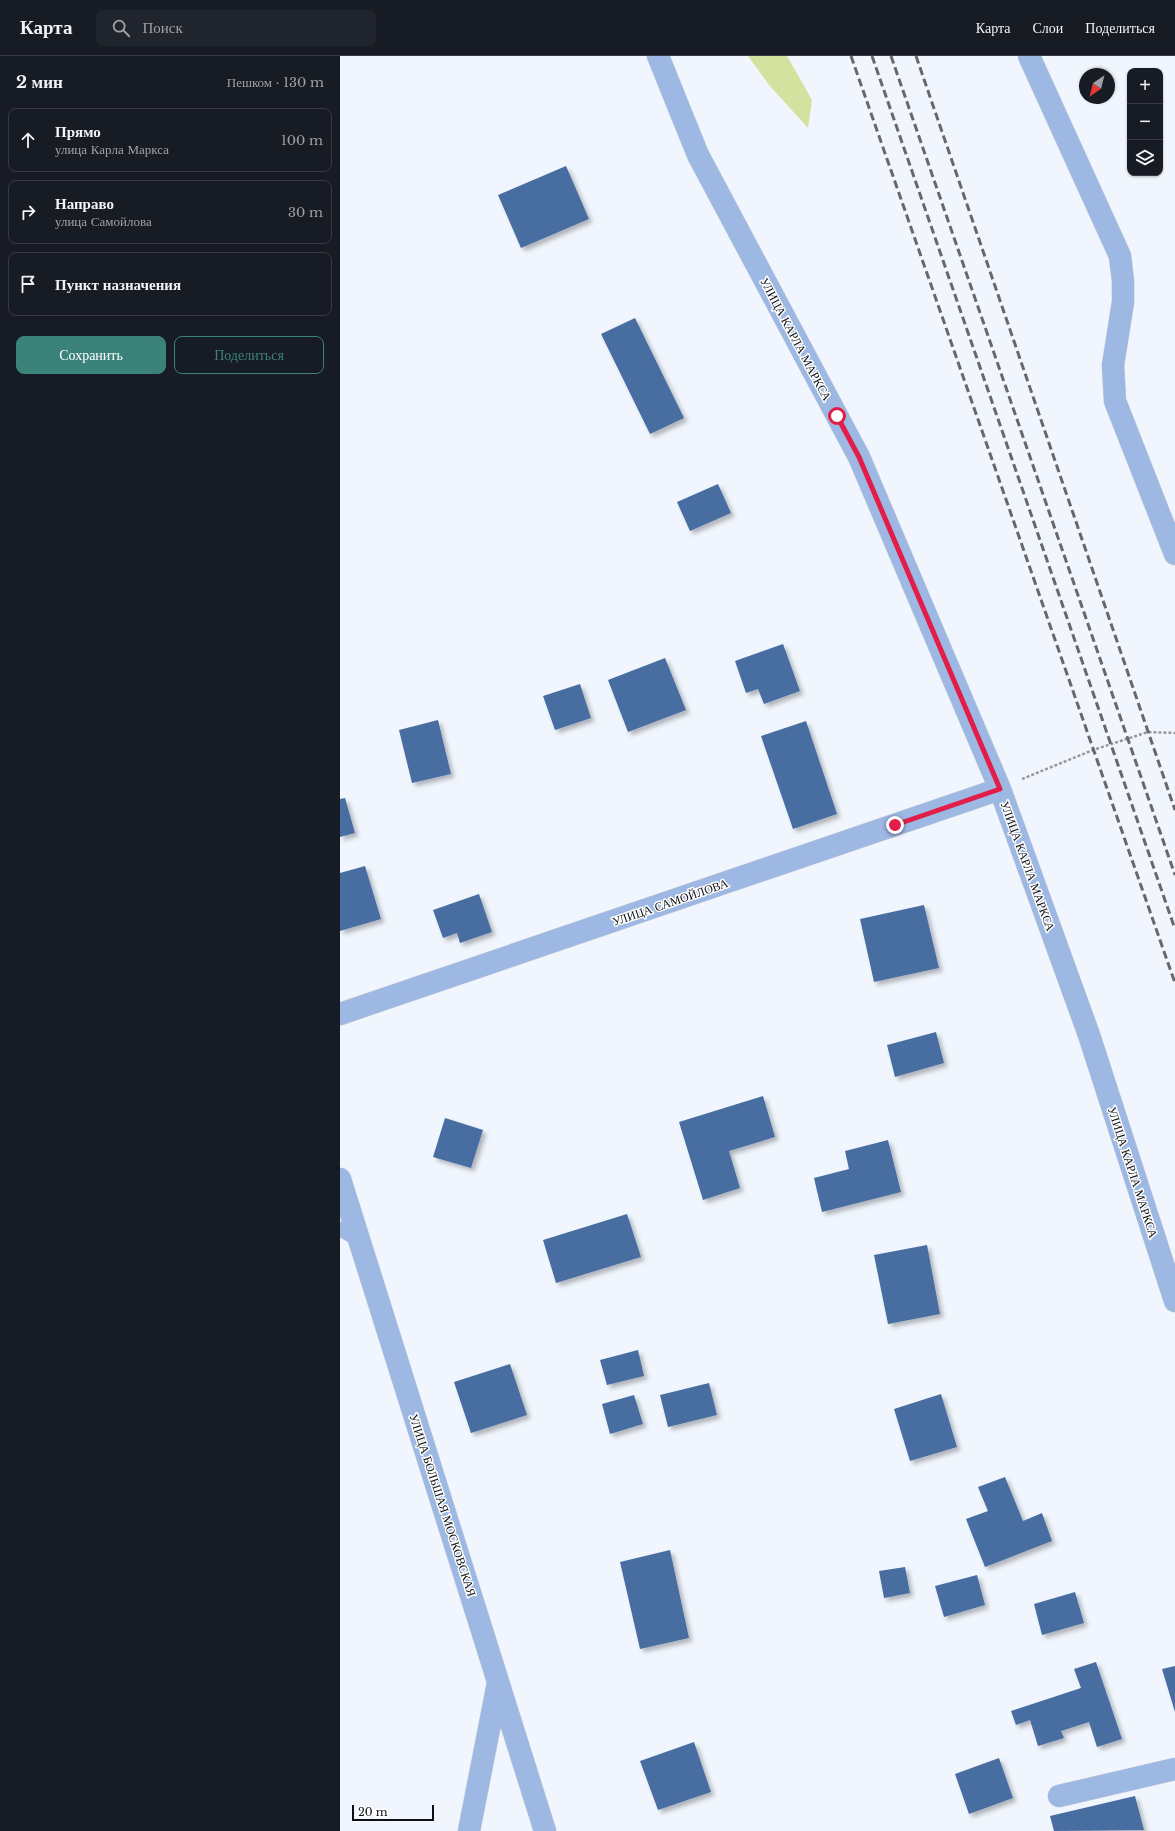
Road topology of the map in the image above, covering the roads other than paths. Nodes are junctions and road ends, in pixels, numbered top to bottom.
1 (658, 56) edge
2 (1029, 56) edge
3 (1175, 554) edge
4 (1000, 789) junction
5 (340, 1014) edge
6 (340, 1179) edge
7 (340, 1230) edge
8 (359, 1240) junction
9 (1175, 1301) edge
10 (499, 1680) junction
11 (1175, 1769) edge
12 (1059, 1796) dead end
13 (469, 1831) edge
14 (545, 1831) edge

1 - 4 street, УЛИЦА КАРЛА МАРКСА
2 - 3 street
4 - 5 street, УЛИЦА САМОЙЛОВА
4 - 9 street, УЛИЦА КАРЛА МАРКСА
6 - 8 street, УЛИЦА БОЛЬШАЯ МОСКОВСКАЯ
7 - 8 lane
8 - 10 street, УЛИЦА БОЛЬШАЯ МОСКОВСКАЯ
10 - 13 street
10 - 14 street, УЛИЦА БОЛЬШАЯ МОСКОВСКАЯ
11 - 12 street

